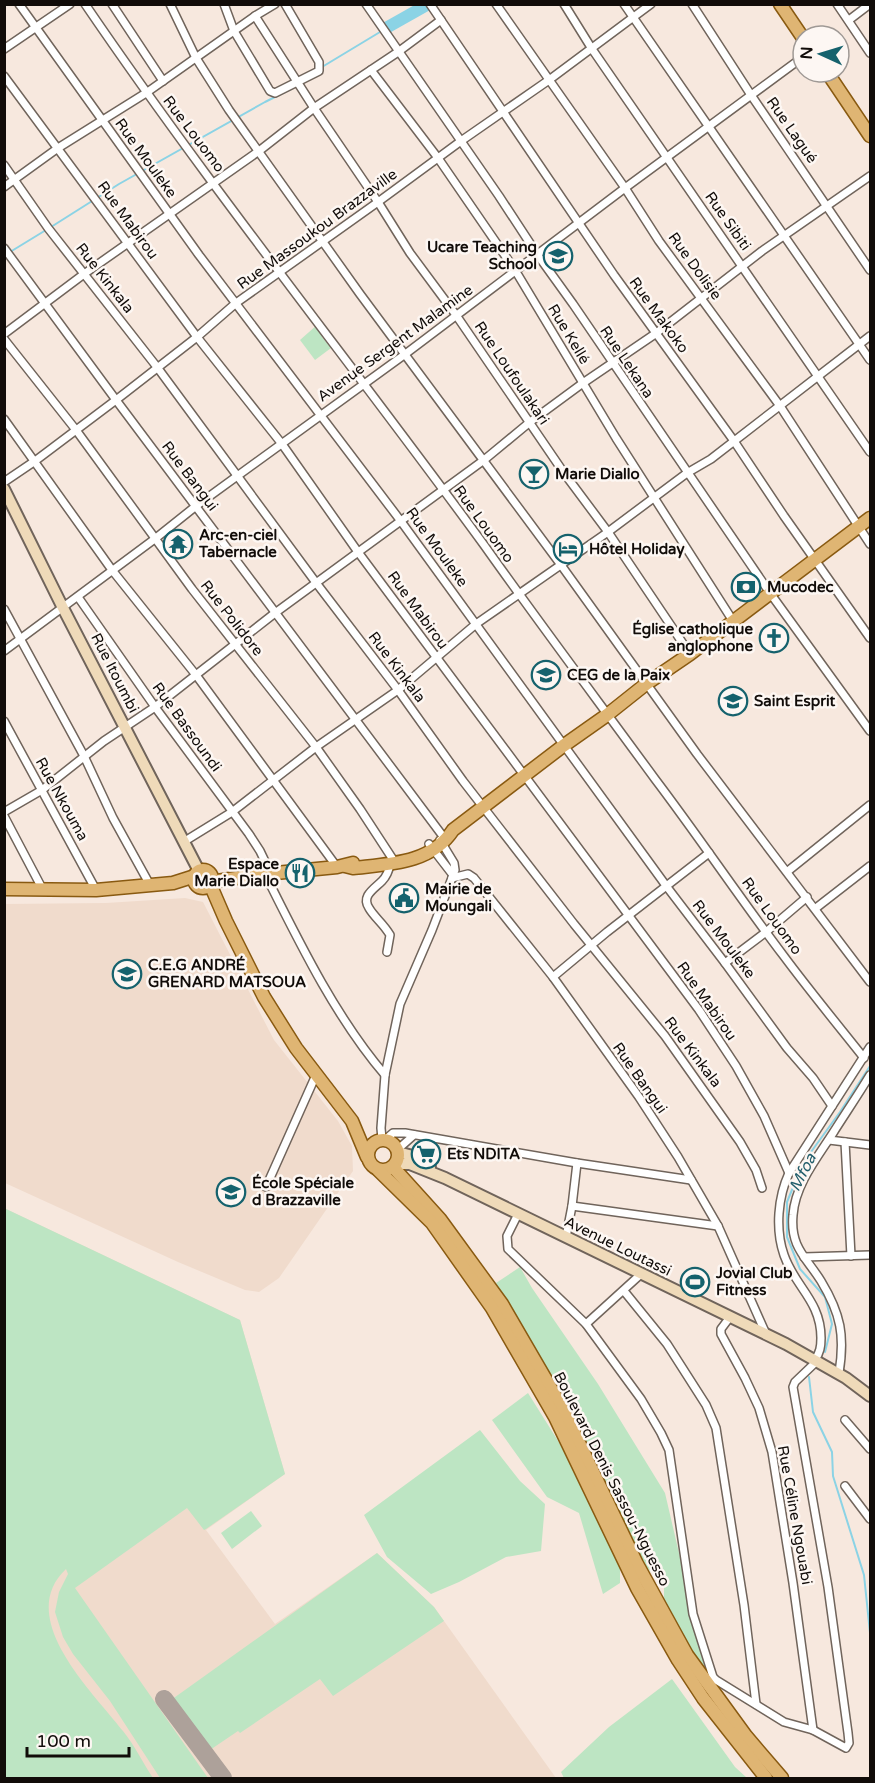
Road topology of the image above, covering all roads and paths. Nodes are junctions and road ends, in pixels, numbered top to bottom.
1 (19, 4) edge
2 (70, 4) edge
3 (85, 4) edge
4 (112, 4) edge
5 (170, 4) edge
6 (224, 4) edge
7 (275, 4) edge
8 (285, 4) edge
9 (366, 4) edge
10 (430, 4) edge
11 (496, 4) edge
12 (564, 4) edge
13 (624, 4) edge
14 (651, 4) edge
15 (692, 4) edge
16 (780, 4) edge
17 (789, 4) edge
18 (837, 4) edge
19 (870, 4) edge
20 (255, 16) junction
21 (633, 18) junction
22 (441, 20) junction
23 (849, 20) junction
24 (794, 24) edge
25 (803, 24) edge
26 (36, 27) junction
27 (234, 31) junction
28 (592, 48) junction
29 (4, 49) edge
30 (398, 52) junction
31 (870, 53) edge
32 (196, 58) junction
33 (791, 66) edge
34 (371, 70) junction
35 (4, 76) edge
36 (549, 80) junction
37 (163, 81) junction
38 (298, 83) junction
39 (834, 84) edge
40 (844, 84) edge
41 (146, 93) junction
42 (751, 95) junction
43 (314, 108) junction
44 (502, 112) junction
45 (102, 120) junction
46 (870, 121) edge
47 (709, 126) junction
48 (870, 136) edge
49 (460, 141) junction
50 (58, 148) junction
51 (259, 151) junction
52 (667, 156) junction
53 (438, 158) junction
54 (4, 165) edge
55 (870, 176) edge
56 (15, 180) junction
57 (214, 183) junction
58 (4, 187) edge
59 (625, 188) junction
60 (378, 202) junction
61 (827, 205) junction
62 (169, 213) junction
63 (580, 223) junction
64 (785, 235) junction
65 (323, 242) junction
66 (128, 244) junction
67 (4, 248) edge
68 (537, 254) junction
69 (867, 260) edge
70 (743, 266) junction
71 (515, 270) junction
72 (870, 270) edge
73 (279, 273) junction
74 (84, 274) junction
75 (701, 298) junction
76 (45, 303) junction
77 (236, 303) junction
78 (456, 315) junction
79 (4, 334) edge
80 (655, 334) junction
81 (197, 336) junction
82 (870, 336) edge
83 (4, 339) edge
84 (860, 344) junction
85 (404, 355) junction
86 (870, 360) edge
87 (612, 363) junction
88 (157, 367) junction
89 (819, 376) junction
90 (364, 383) junction
91 (583, 383) junction
92 (116, 400) junction
93 (780, 406) junction
94 (321, 415) junction
95 (4, 419) edge
96 (530, 422) junction
97 (76, 430) junction
98 (734, 441) junction
99 (282, 444) junction
100 (870, 452) edge
101 (484, 460) junction
102 (35, 461) junction
103 (687, 473) junction
104 (237, 476) junction
105 (4, 482) edge
106 (4, 489) edge
107 (442, 489) junction
108 (654, 497) junction
109 (196, 506) junction
110 (870, 518) edge
111 (400, 520) junction
112 (859, 526) junction
113 (608, 532) junction
114 (156, 538) junction
115 (870, 544) edge
116 (358, 552) junction
117 (815, 561) junction
118 (561, 565) junction
119 (112, 570) junction
120 (317, 584) junction
121 (770, 593) junction
122 (519, 595) junction
123 (78, 597) junction
124 (63, 608) junction
125 (4, 609) edge
126 (275, 613) junction
127 (733, 621) junction
128 (476, 624) junction
129 (870, 638) edge
130 (20, 640) junction
131 (236, 645) junction
132 (4, 651) edge
133 (690, 654) junction
134 (437, 658) junction
135 (196, 675) junction
136 (646, 684) junction
137 (398, 690) junction
138 (155, 707) junction
139 (607, 715) junction
140 (356, 719) junction
141 (4, 721) edge
142 (125, 727) junction
143 (870, 731) edge
144 (563, 746) junction
145 (316, 747) junction
146 (84, 756) junction
147 (524, 777) junction
148 (272, 780) junction
149 (42, 790) junction
150 (870, 805) edge
151 (483, 807) junction
152 (232, 812) junction
153 (4, 814) edge
154 (440, 840) junction
155 (185, 841) junction
156 (709, 853) junction
157 (391, 861) junction
158 (341, 866) junction
159 (870, 866) edge
160 (788, 871) junction
161 (268, 874) junction
162 (453, 876) junction
163 (203, 880) junction
164 (150, 885) junction
165 (667, 887) junction
166 (4, 889) edge
167 (43, 890) junction
168 (96, 890) junction
169 (807, 897) junction
170 (816, 908) junction
171 (629, 915) junction
172 (766, 932) junction
173 (592, 945) junction
174 (387, 952) dead end
175 (725, 963) junction
176 (553, 977) junction
177 (870, 982) edge
178 (870, 1047) edge
179 (864, 1058) junction
180 (316, 1075) junction
181 (385, 1075) junction
182 (870, 1075) edge
183 (832, 1106) junction
184 (352, 1121) junction
185 (414, 1136) junction
186 (381, 1140) junction
187 (829, 1140) junction
188 (845, 1142) junction
189 (870, 1145) edge
190 (367, 1157) junction
191 (396, 1158) junction
192 (577, 1163) junction
193 (378, 1170) junction
194 (789, 1173) junction
195 (691, 1180) junction
196 (266, 1187) dead end
197 (762, 1188) dead end
198 (572, 1206) junction
199 (518, 1214) junction
200 (718, 1226) junction
201 (566, 1237) junction
202 (870, 1255) edge
203 (851, 1256) junction
204 (804, 1257) junction
205 (641, 1274) junction
206 (624, 1291) junction
207 (730, 1317) junction
208 (586, 1324) junction
209 (766, 1334) junction
210 (816, 1360) junction
211 (839, 1373) junction
212 (870, 1396) edge
213 (845, 1420) dead end
214 (870, 1449) edge
215 (845, 1486) dead end
216 (870, 1519) edge
217 (643, 1586) junction
218 (756, 1704) junction
219 (813, 1730) junction
220 (766, 1779) edge
221 (782, 1779) edge

1 - 26 street, Rue Mouleke
2 - 26 street
3 - 41 street, Rue Louomo
4 - 37 street
5 - 32 street
6 - 27 street
7 - 20 street
8 - 38 street
9 - 30 street, Rue Lekana
10 - 22 street, Rue Makoko
11 - 36 street, Rue Dolisie
12 - 28 street, Rue Sibiti
13 - 21 street
14 - 21 street, Rue Massoukou Brazzaville
15 - 42 street, Rue Lagué
16 - 24 main road
17 - 25 main road
18 - 23 street
19 - 23 street
20 - 27 street
20 - 38 street, Rue Loufoulakari
21 - 28 street, Rue Massoukou Brazzaville
21 - 47 street
22 - 30 street
22 - 44 street, Rue Makoko
23 - 31 street
26 - 29 street
26 - 45 street, Rue Mouleke
27 - 32 street
27 - 38 street
28 - 36 street, Rue Massoukou Brazzaville
28 - 52 street, Rue Sibiti
30 - 34 street
30 - 49 street, Rue Lekana
32 - 37 street
32 - 51 street
33 - 42 street, Avenue Sergent Malamine
34 - 43 street
34 - 53 street, Rue Kellé
35 - 50 street, Rue Mabirou
36 - 44 street, Rue Massoukou Brazzaville
36 - 59 street, Rue Dolisie
37 - 41 street
38 - 43 street, Rue Loufoulakari
39 - 48 main road
40 - 46 main road
41 - 45 street
41 - 57 street, Rue Louomo
42 - 47 street, Avenue Sergent Malamine
42 - 61 street, Rue Lagué
43 - 51 street
43 - 60 street, Rue Loufoulakari
44 - 49 street, Rue Massoukou Brazzaville
44 - 63 street, Rue Makoko
45 - 50 street
45 - 62 street, Rue Mouleke
47 - 52 street, Avenue Sergent Malamine
47 - 64 street
49 - 53 street, Rue Massoukou Brazzaville
49 - 68 street, Rue Lekana
50 - 56 street
50 - 66 street, Rue Mabirou
51 - 57 street
51 - 65 street
52 - 59 street, Avenue Sergent Malamine
52 - 70 street, Rue Sibiti
53 - 60 street, Rue Massoukou Brazzaville
53 - 71 street, Rue Kellé
54 - 56 street, Rue Kinkala
55 - 61 street
56 - 58 street
56 - 74 street, Rue Kinkala
57 - 62 street
57 - 73 street, Rue Louomo
59 - 63 street, Avenue Sergent Malamine
59 - 75 street, Rue Dolisie
60 - 65 street, Rue Massoukou Brazzaville
60 - 78 street, Rue Loufoulakari
61 - 64 street
61 - 69 street, Rue Lagué
62 - 66 street
62 - 77 street, Rue Mouleke
63 - 68 street, Avenue Sergent Malamine
63 - 80 street, Rue Makoko
64 - 70 street
64 - 84 street
65 - 73 street, Rue Massoukou Brazzaville
65 - 85 street
66 - 74 street
66 - 81 street, Rue Mabirou
67 - 76 street, Rue Bangui
68 - 71 street, Avenue Sergent Malamine
68 - 87 street, Rue Lekana
69 - 72 street, Rue Lagué
70 - 75 street
70 - 89 street, Rue Sibiti
71 - 78 street, Avenue Sergent Malamine
71 - 91 street, Rue Kellé
73 - 77 street, Rue Massoukou Brazzaville
73 - 90 street, Rue Louomo
74 - 76 street
74 - 88 street, Rue Kinkala
75 - 80 street
75 - 93 street, Rue Dolisie
76 - 79 street
76 - 92 street, Rue Bangui
77 - 81 street, Rue Massoukou Brazzaville
77 - 94 street, Rue Mouleke
78 - 85 street, Avenue Sergent Malamine
78 - 96 street, Rue Loufoulakari
80 - 87 street
80 - 98 street, Rue Makoko
81 - 88 street, Rue Massoukou Brazzaville
81 - 99 street, Rue Mabirou
82 - 84 street
83 - 97 street, Rue Polidore
84 - 86 street
84 - 89 street
85 - 90 street, Avenue Sergent Malamine
85 - 101 street
87 - 91 street
87 - 103 street, Rue Lekana
88 - 92 street, Rue Massoukou Brazzaville
88 - 104 street, Rue Kinkala
89 - 93 street
89 - 100 street, Rue Sibiti
90 - 94 street, Avenue Sergent Malamine
90 - 107 street, Rue Louomo
91 - 96 street
91 - 108 street, Rue Kellé
92 - 97 street, Rue Massoukou Brazzaville
92 - 109 street, Rue Bangui
93 - 98 street
93 - 112 street, Rue Dolisie
94 - 99 street, Avenue Sergent Malamine
94 - 111 street, Rue Mouleke
95 - 102 street
96 - 101 street
96 - 113 street, Rue Loufoulakari
97 - 102 street, Rue Massoukou Brazzaville
97 - 114 street, Rue Polidore
98 - 103 street
98 - 117 street, Rue Makoko
99 - 104 street, Avenue Sergent Malamine
99 - 116 street, Rue Mabirou
101 - 107 street
101 - 118 street
102 - 105 street, Rue Massoukou Brazzaville
102 - 119 street
103 - 108 street
103 - 121 street, Rue Lekana
104 - 109 street, Avenue Sergent Malamine
104 - 120 street, Rue Kinkala
106 - 124 main road, Rue Itoumbi
107 - 111 street
107 - 122 street, Rue Louomo
108 - 113 street
108 - 127 street, Rue Kellé
109 - 114 street, Avenue Sergent Malamine
109 - 126 street, Rue Bangui
110 - 112 main road
111 - 116 street
111 - 128 street, Rue Mouleke
112 - 115 street, Rue Dolisie
112 - 117 main road
113 - 118 street
113 - 133 street, Rue Loufoulakari
114 - 119 street, Avenue Sergent Malamine
114 - 131 street, Rue Polidore
116 - 120 street
116 - 134 street, Rue Mabirou
117 - 121 main road
117 - 129 street, Rue Makoko
118 - 122 street
118 - 136 street
119 - 123 street, Avenue Sergent Malamine
119 - 135 street
120 - 126 street
120 - 137 street, Rue Kinkala
121 - 127 main road
121 - 143 street, Rue Lekana
122 - 128 street
122 - 139 street, Rue Louomo
123 - 124 street, Avenue Sergent Malamine
123 - 138 street, Rue Bassoundi
124 - 130 street, Avenue Sergent Malamine
124 - 142 main road, Rue Itoumbi
125 - 130 street
126 - 131 street
126 - 140 street, Rue Bangui
127 - 133 main road
128 - 134 street
128 - 144 street, Rue Mouleke
130 - 132 street, Avenue Sergent Malamine
130 - 146 street
131 - 135 street
131 - 145 street, Rue Polidore
133 - 136 main road
134 - 137 street
134 - 147 street, Rue Mabirou
135 - 138 street
135 - 148 street
136 - 139 main road
136 - 160 street
137 - 140 street
137 - 151 street, Rue Kinkala
138 - 142 street
138 - 152 street, Rue Bassoundi
139 - 144 main road
139 - 156 street, Rue Louomo
140 - 145 street
140 - 154 street, Rue Bangui
141 - 149 street, Rue Nkouma
142 - 146 street
142 - 155 main road, Rue Itoumbi
144 - 147 main road
144 - 165 street, Rue Mouleke
145 - 148 street
145 - 157 street, Rue Polidore
146 - 149 street
146 - 164 street
147 - 151 main road
147 - 171 street, Rue Mabirou
148 - 152 street
148 - 158 street
149 - 153 street
149 - 168 street, Rue Nkouma
150 - 160 street
151 - 154 main road
151 - 173 street, Rue Kinkala
152 - 155 street
152 - 161 street, Rue Bassoundi
153 - 167 street
154 - 157 main road
154 - 162 street
154 - 162 street
155 - 163 main road, Rue Itoumbi
156 - 165 street
156 - 172 street, Rue Louomo
157 - 158 main road
157 - 174 street
158 - 161 main road
159 - 170 street
160 - 169 street
161 - 163 main road
161 - 181 street, Rue Bassoundi
162 - 176 street, Rue Bangui
162 - 181 street
163 - 164 main road
163 - 180 main road
164 - 168 main road
165 - 171 street
165 - 175 street, Rue Mouleke
166 - 167 main road
167 - 168 main road
169 - 170 street
169 - 172 street
170 - 177 street
171 - 173 street
171 - 194 street, Rue Mabirou
172 - 175 street
172 - 179 street, Rue Louomo
173 - 176 street
173 - 197 street, Rue Kinkala
175 - 183 street, Rue Mouleke
176 - 195 street, Rue Bangui
178 - 179 street
179 - 183 street
180 - 184 main road
180 - 196 street
181 - 186 street
182 - 187 street
183 - 194 street
184 - 186 main road
184 - 190 main road
185 - 186 street
185 - 191 street
185 - 192 street
186 - 190 main road
186 - 191 main road
187 - 188 street
187 - 204 street
188 - 189 street
188 - 203 street
190 - 193 main road
191 - 193 main road
191 - 199 main road, Avenue Loutassi
191 - 217 main road, Boulevard Denis Sassou-Nguesso
192 - 195 street
192 - 198 street
193 - 217 main road, Boulevard Denis Sassou-Nguesso
194 - 210 street
195 - 200 street, Rue Bangui
198 - 200 street
198 - 201 street
199 - 201 main road, Avenue Loutassi
199 - 208 street
200 - 209 street, Rue Bangui
201 - 205 main road, Avenue Loutassi
202 - 203 street
203 - 204 street
204 - 211 street
205 - 206 street
205 - 207 main road, Avenue Loutassi
206 - 208 street
206 - 218 street
207 - 209 main road, Avenue Loutassi
207 - 219 street, Rue Céline Ngouabi
208 - 218 street
209 - 210 main road, Avenue Loutassi
210 - 211 main road, Avenue Loutassi
210 - 219 street
211 - 212 main road, Avenue Loutassi
213 - 214 street
215 - 216 street
217 - 220 main road, Boulevard Denis Sassou-Nguesso
217 - 221 main road, Boulevard Denis Sassou-Nguesso
218 - 219 street

